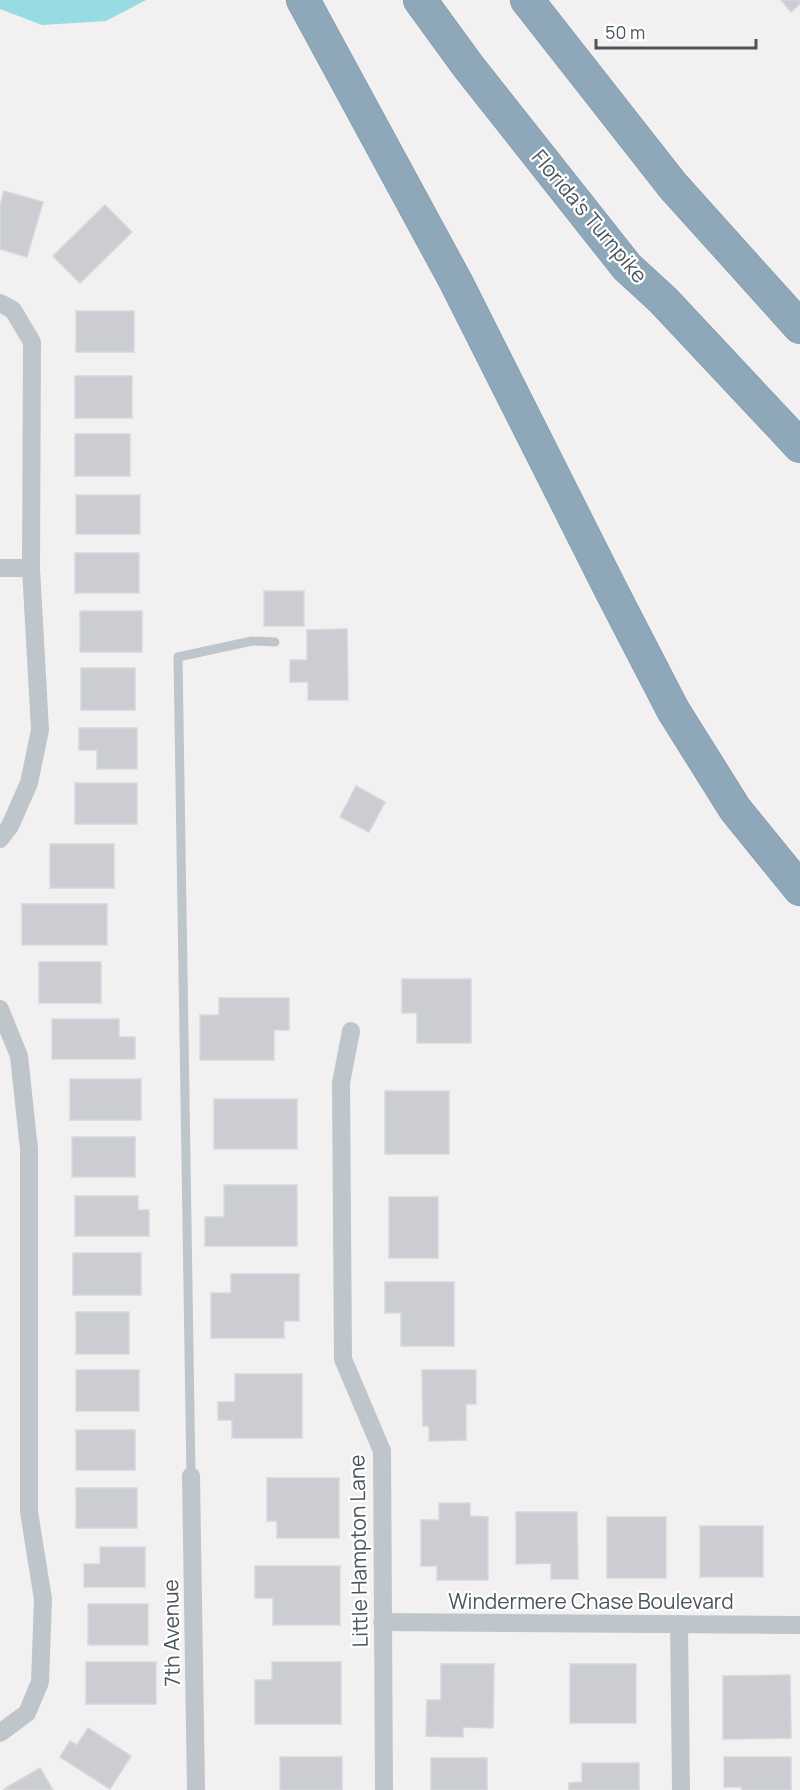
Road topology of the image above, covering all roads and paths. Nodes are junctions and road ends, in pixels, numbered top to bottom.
1 (303, 0) edge
2 (420, 0) edge
3 (527, 0) edge
4 (0, 303) edge
5 (800, 327) edge
6 (800, 446) edge
7 (0, 568) edge
8 (31, 568) junction
9 (275, 642) dead end
10 (0, 839) edge
11 (800, 889) edge
12 (0, 1009) edge
13 (351, 1031) dead end
14 (191, 1476) joint
15 (382, 1622) junction
16 (679, 1624) junction
17 (800, 1625) edge
18 (0, 1733) edge
19 (196, 1790) edge
20 (384, 1790) edge
21 (681, 1790) edge

1 - 11 highway
2 - 6 highway, Florida's Turnpike
3 - 5 highway
4 - 8 street
7 - 8 street
8 - 10 street
9 - 14 lane
12 - 18 street
13 - 15 street, Little Hampton Lane
14 - 19 street, 7th Avenue
15 - 16 street, Windermere Chase Boulevard
15 - 20 street, Little Hampton Lane
16 - 17 street, Windermere Chase Boulevard
16 - 21 street

